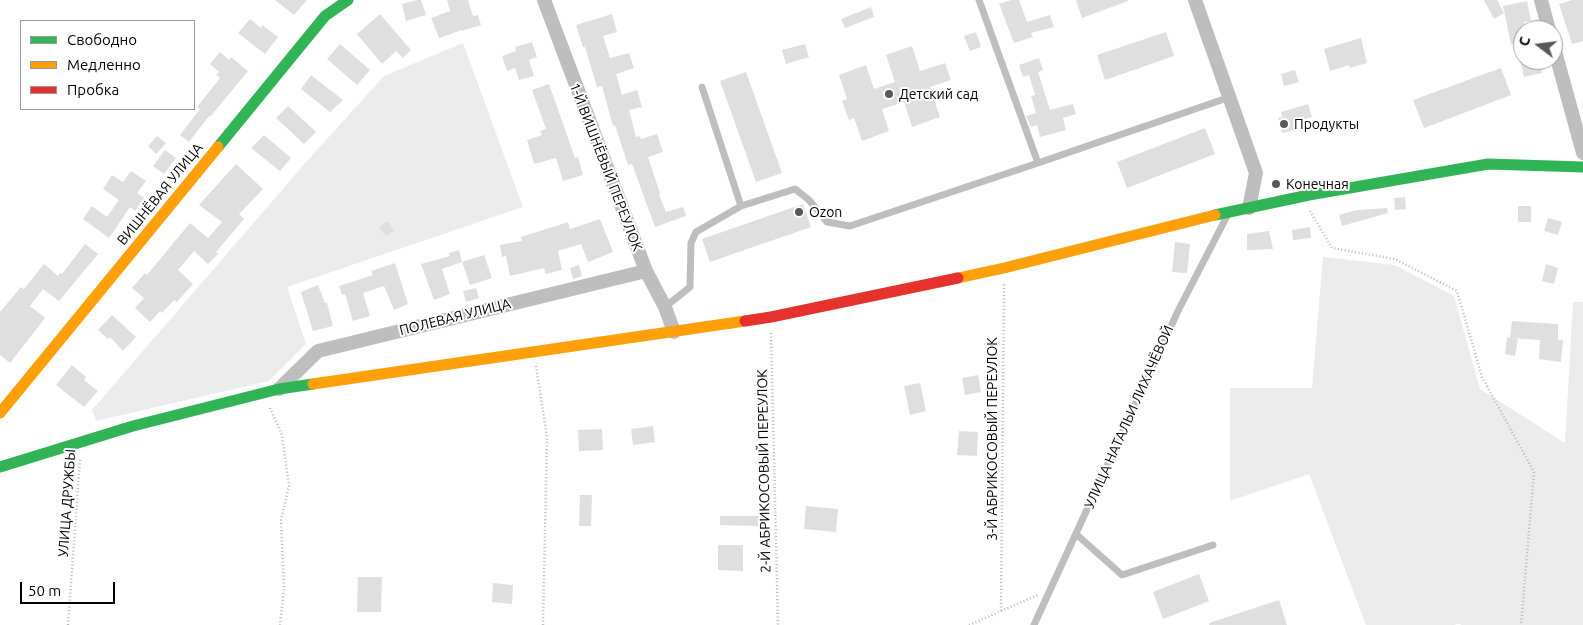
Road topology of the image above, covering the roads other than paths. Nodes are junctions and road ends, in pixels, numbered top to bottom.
1 (348, 0) edge
2 (544, 0) edge
3 (978, 0) edge
4 (1195, 0) edge
5 (1541, 0) edge
6 (1546, 20) edge
7 (1560, 70) edge
8 (702, 87) dead end
9 (1230, 97) junction
10 (1583, 153) edge
11 (1038, 163) junction
12 (1583, 167) edge
13 (741, 206) junction
14 (1249, 208) junction
15 (1229, 212) junction
16 (646, 271) junction
17 (665, 307) junction
18 (674, 332) junction
19 (279, 389) junction
20 (0, 413) edge
21 (0, 467) edge
22 (1076, 534) junction
23 (1214, 545) dead end
24 (1034, 625) edge

1 - 20 street, ВИШНЁВАЯ УЛИЦА
2 - 16 street, 1-Й ВИШНЁВЫЙ ПЕРЕУЛОК
3 - 11 lane
4 - 9 street
5 - 6 street
7 - 10 street
8 - 13 lane
9 - 11 lane
9 - 14 street
11 - 13 lane
12 - 14 street
13 - 17 lane
14 - 15 street
15 - 18 street
15 - 22 lane, УЛИЦА НАТАЛЬИ ЛИХАЧЁВОЙ
16 - 17 street, 1-Й ВИШНЁВЫЙ ПЕРЕУЛОК
16 - 19 street, ПОЛЕВАЯ УЛИЦА
17 - 18 street, 1-Й ВИШНЁВЫЙ ПЕРЕУЛОК
18 - 19 street
19 - 21 street
22 - 23 lane
22 - 24 lane, УЛИЦА НАТАЛЬИ ЛИХАЧЁВОЙ

